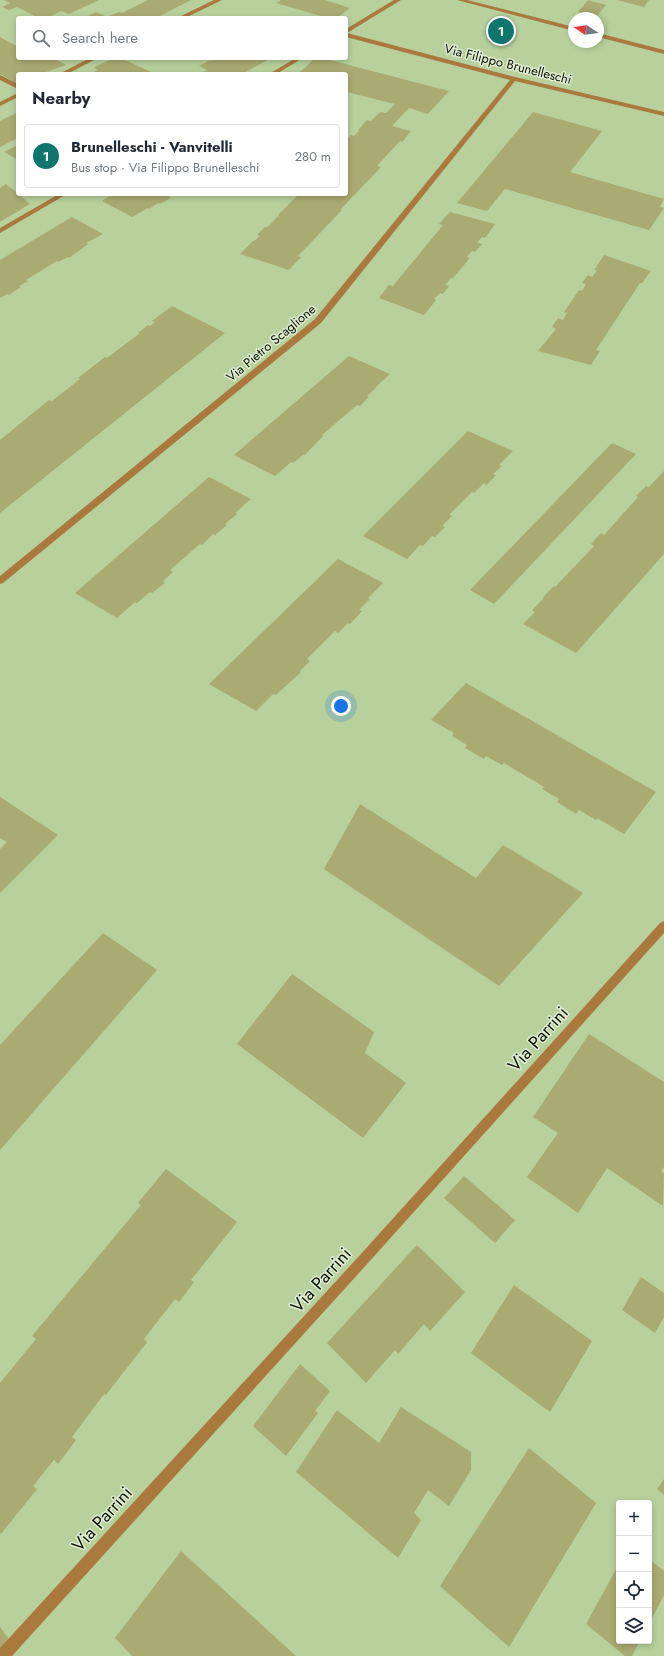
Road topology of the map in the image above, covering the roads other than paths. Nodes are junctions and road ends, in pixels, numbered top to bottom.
1 (219, 0) edge
2 (398, 0) edge
3 (460, 0) edge
4 (184, 16) edge
5 (568, 27) edge
6 (348, 31) edge
7 (348, 36) edge
8 (604, 37) edge
9 (664, 52) edge
10 (91, 60) edge
11 (296, 60) edge
12 (66, 72) edge
13 (276, 72) edge
14 (0, 77) edge
15 (514, 79) junction
16 (16, 86) edge
17 (16, 96) edge
18 (0, 104) edge
19 (664, 114) edge
20 (61, 196) edge
21 (0, 231) edge
22 (0, 581) edge
23 (664, 926) edge
24 (2, 1656) edge

1 - 4 street
2 - 6 street
3 - 5 street
7 - 15 street, Via Filippo Brunelleschi
8 - 9 street
10 - 12 street
11 - 13 street
14 - 16 street
15 - 19 street, Via Filippo Brunelleschi
15 - 22 street, Via Pietro Scaglione
17 - 18 street
20 - 21 street
23 - 24 street, Via Parrini

